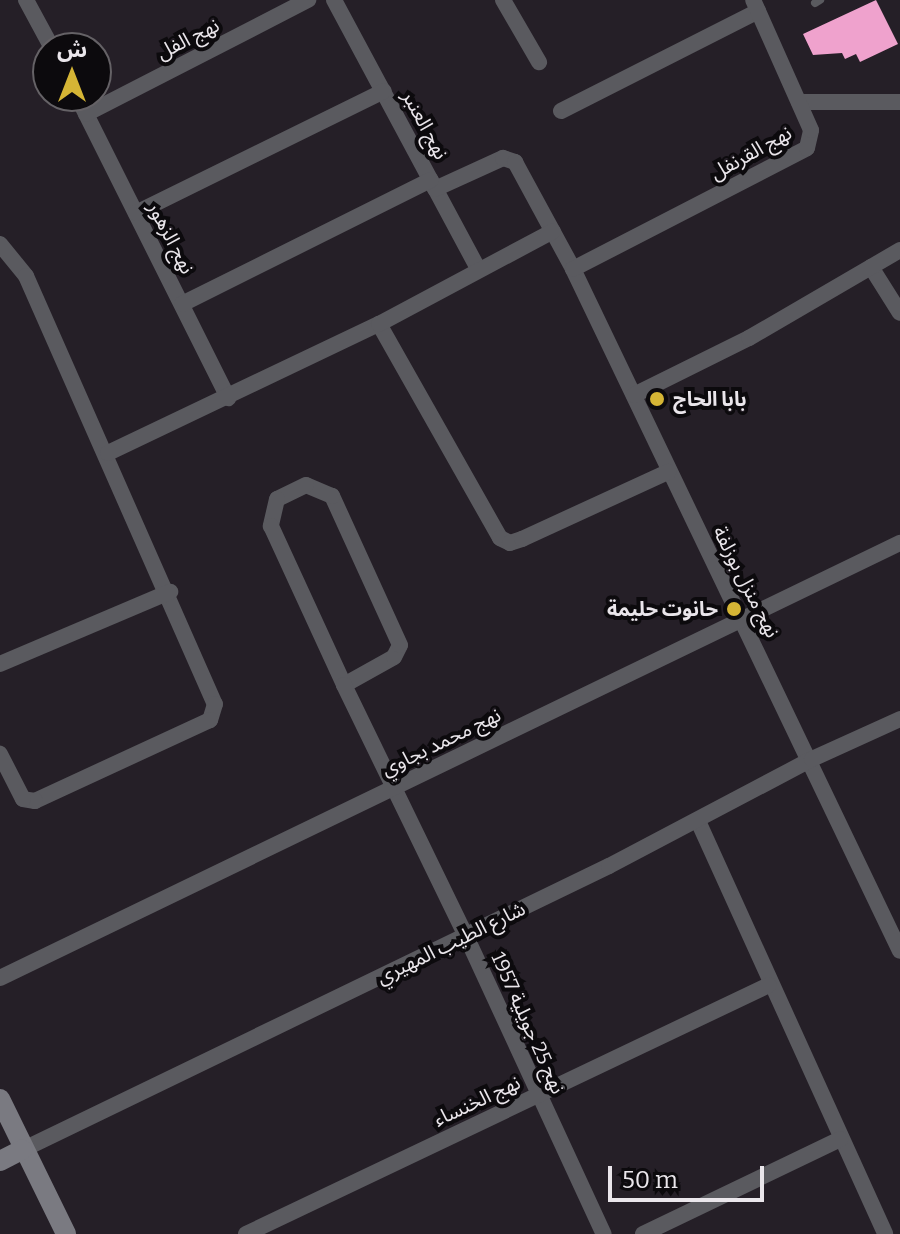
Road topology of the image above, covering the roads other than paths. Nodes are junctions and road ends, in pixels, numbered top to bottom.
1 (26, 0) edge
2 (308, 0) edge
3 (334, 0) edge
4 (503, 0) edge
5 (755, 5) edge
6 (43, 32) edge
7 (539, 62) dead end
8 (384, 91) junction
9 (799, 102) junction
10 (900, 102) edge
11 (561, 111) dead end
12 (86, 114) joint
13 (433, 184) junction
14 (136, 213) junction
15 (553, 231) junction
16 (0, 244) edge
17 (900, 250) edge
18 (871, 267) junction
19 (478, 269) junction
20 (573, 269) junction
21 (182, 304) junction
22 (900, 313) edge
23 (379, 324) junction
24 (634, 395) junction
25 (228, 398) junction
26 (108, 453) junction
27 (668, 472) junction
28 (900, 543) edge
29 (170, 592) junction
30 (743, 620) junction
31 (0, 664) edge
32 (344, 685) junction
33 (900, 719) edge
34 (0, 754) edge
35 (812, 759) junction
36 (395, 785) junction
37 (698, 821) junction
38 (466, 936) junction
39 (900, 951) edge
40 (0, 978) edge
41 (769, 985) junction
42 (538, 1095) junction
43 (0, 1099) edge
44 (840, 1139) junction
45 (22, 1150) junction
46 (0, 1161) edge
47 (66, 1234) edge
48 (246, 1234) edge
49 (604, 1234) edge
50 (643, 1234) edge
51 (885, 1234) edge

1 - 6 street
2 - 12 street, نهج الفل
3 - 8 street, نهج العنبر
4 - 7 street
5 - 9 street, نهج القرنفل
5 - 11 street
8 - 13 street, نهج العنبر
8 - 14 street
9 - 10 street
9 - 20 street, نهج القرنفل
12 - 14 street, نهج الزهور
13 - 15 street, نهج منزل بوزلفة
13 - 19 street, نهج العنبر
13 - 21 street
14 - 21 street, نهج الزهور
15 - 19 street
15 - 20 street, نهج منزل بوزلفة
16 - 26 street
17 - 18 street
18 - 22 street
18 - 24 street
19 - 23 street
20 - 24 street, نهج منزل بوزلفة
21 - 25 street, نهج الزهور
23 - 25 street
23 - 27 street
24 - 27 street, نهج منزل بوزلفة
25 - 26 street
26 - 29 street
27 - 30 street, نهج منزل بوزلفة
28 - 30 street, نهج محمد بجاوي
29 - 31 street
29 - 34 street
30 - 35 street, نهج منزل بوزلفة
30 - 36 street, نهج محمد بجاوي
32 - 32 street, نهج 25 جويلية 1957
32 - 36 street, نهج 25 جويلية 1957
33 - 35 street, شارع الطيب المهيري
35 - 37 street, شارع الطيب المهيري
35 - 39 street, نهج منزل بوزلفة
36 - 38 street, نهج 25 جويلية 1957
36 - 40 street, نهج محمد بجاوي
37 - 38 street, شارع الطيب المهيري
37 - 41 street
38 - 42 street, نهج 25 جويلية 1957
38 - 45 street, شارع الطيب المهيري
41 - 42 street, نهج الخنساء
41 - 44 street
42 - 48 street, نهج الخنساء
42 - 49 street, نهج 25 جويلية 1957
43 - 45 street
44 - 50 street
44 - 51 street
45 - 46 street, شارع الطيب المهيري
45 - 47 street

